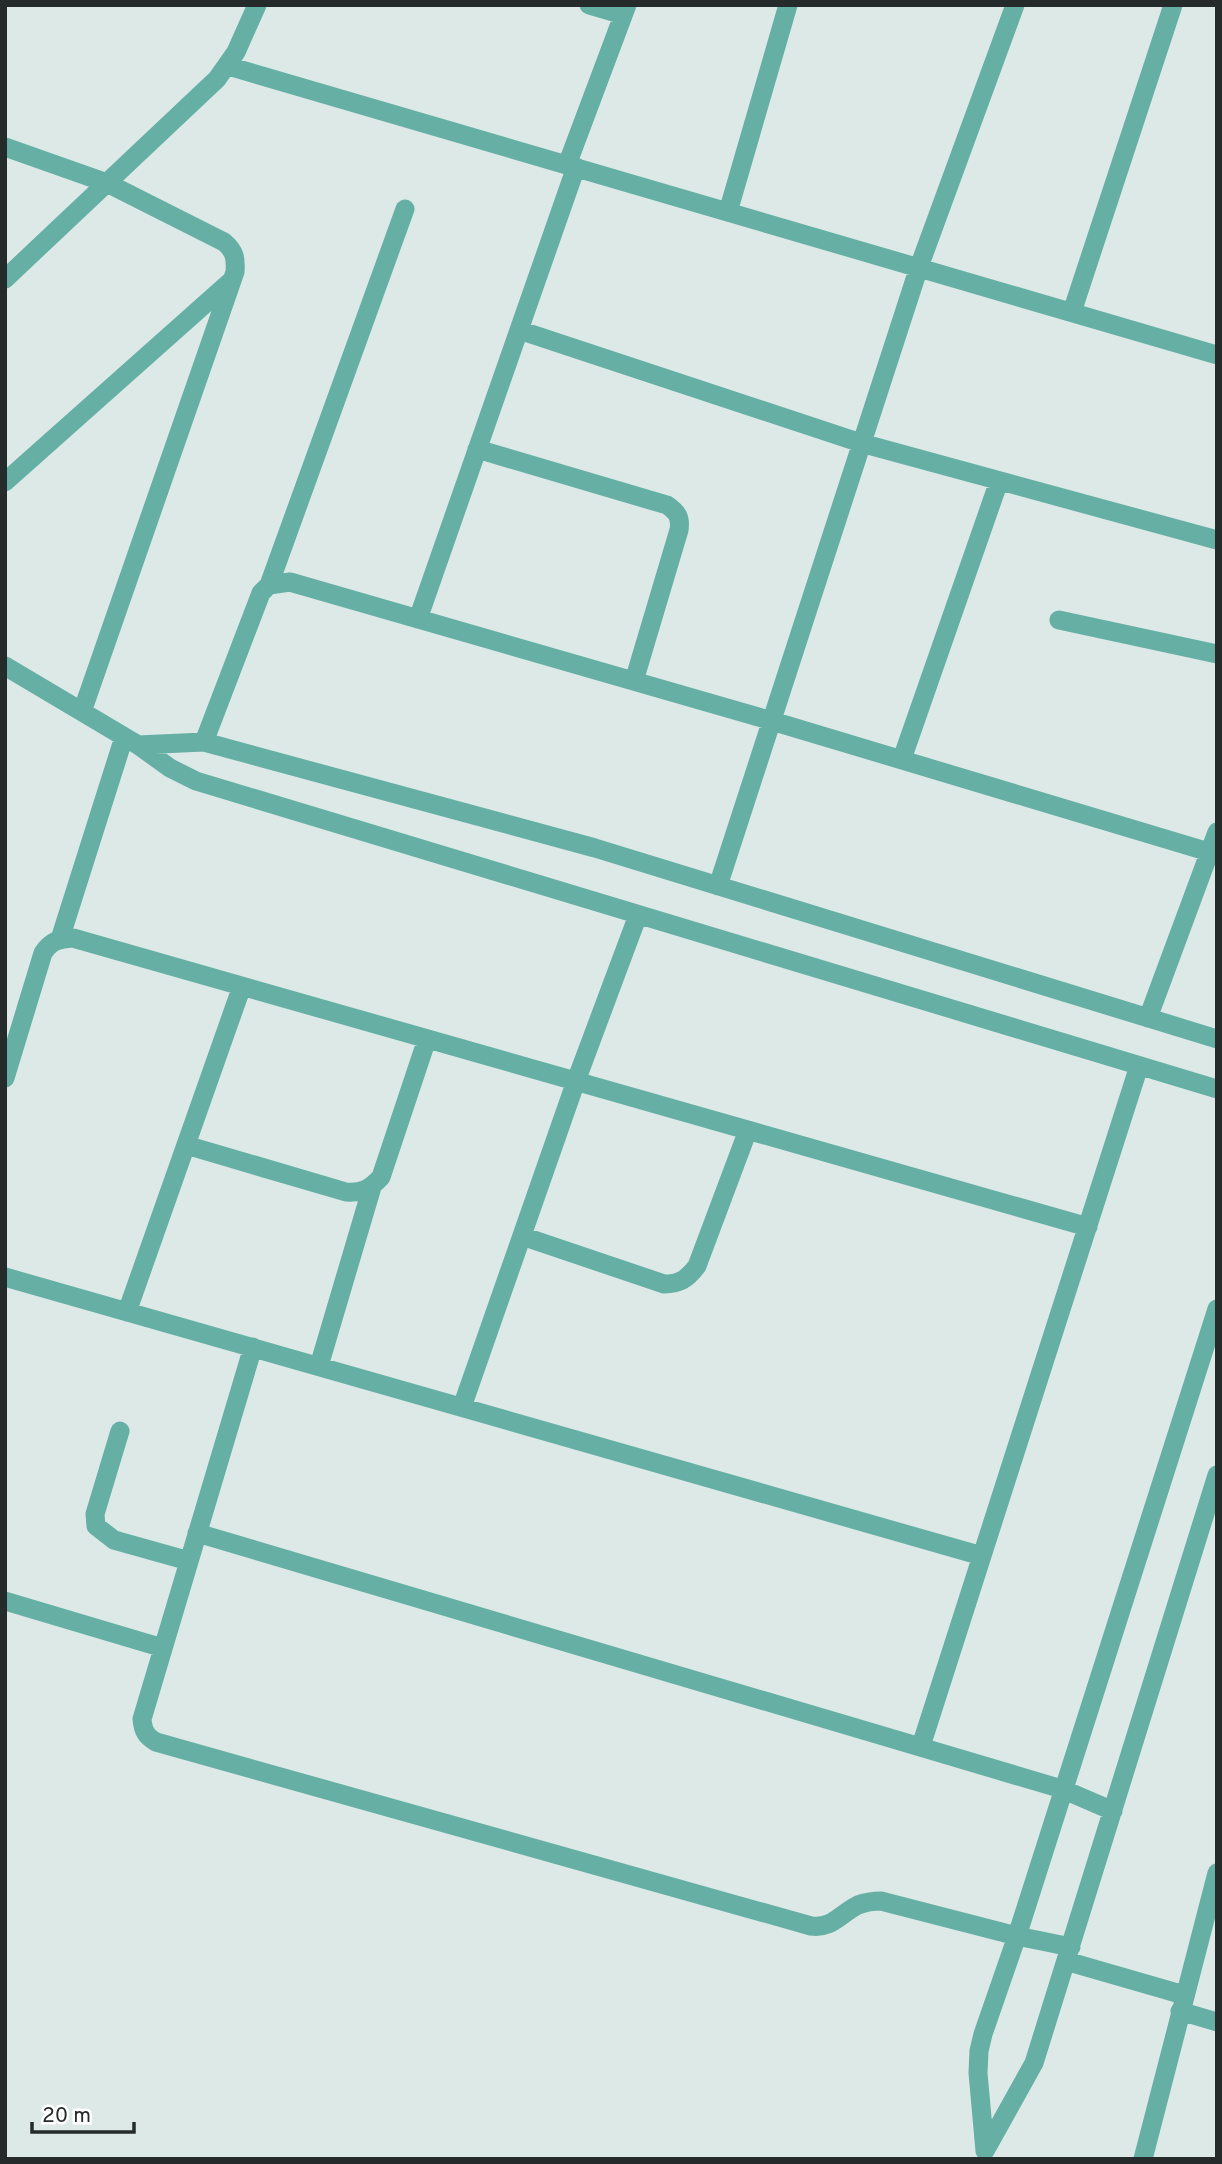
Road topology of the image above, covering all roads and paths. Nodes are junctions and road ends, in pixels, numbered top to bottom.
1 (257, 5) edge
2 (589, 5) edge
3 (788, 5) edge
4 (1015, 5) edge
5 (1173, 5) edge
6 (625, 10) edge
7 (228, 66) junction
8 (5, 147) edge
9 (571, 166) junction
10 (107, 184) junction
11 (405, 209) dead end
12 (728, 212) junction
13 (919, 267) junction
14 (5, 279) edge
15 (232, 279) junction
16 (1072, 313) junction
17 (519, 330) junction
18 (1217, 355) edge
19 (862, 443) junction
20 (477, 449) junction
21 (999, 481) junction
22 (5, 482) edge
23 (1217, 540) edge
24 (269, 585) junction
25 (418, 619) junction
26 (1059, 620) dead end
27 (1217, 654) edge
28 (5, 666) edge
29 (634, 681) junction
30 (82, 712) junction
31 (772, 720) junction
32 (131, 741) junction
33 (204, 742) junction
34 (902, 760) junction
35 (1217, 832) edge
36 (1209, 852) junction
37 (718, 886) junction
38 (638, 915) junction
39 (60, 939) junction
40 (242, 986) junction
41 (1148, 1018) junction
42 (427, 1039) junction
43 (1217, 1039) edge
44 (1139, 1066) junction
45 (5, 1078) edge
46 (576, 1082) junction
47 (1217, 1089) edge
48 (748, 1130) junction
49 (186, 1145) junction
50 (372, 1187) junction
51 (1088, 1227) junction
52 (522, 1236) junction
53 (5, 1277) edge
54 (1217, 1309) edge
55 (127, 1312) junction
56 (253, 1347) junction
57 (319, 1366) junction
58 (462, 1407) junction
59 (120, 1431) dead end
60 (1217, 1475) edge
61 (197, 1533) junction
62 (982, 1556) junction
63 (189, 1561) junction
64 (5, 1601) edge
65 (163, 1648) junction
66 (921, 1746) junction
67 (1062, 1789) junction
68 (1113, 1811) junction
69 (1217, 1873) edge
70 (1017, 1936) junction
71 (1068, 1954) junction
72 (1182, 2003) junction
73 (1217, 2022) edge
74 (1143, 2159) edge

1 - 7 street
2 - 6 street
3 - 12 street
4 - 13 street
5 - 16 street
6 - 9 street
7 - 9 street
7 - 10 street
8 - 10 street
9 - 12 street
9 - 17 street
10 - 14 street
10 - 15 street
11 - 24 street
12 - 13 street
13 - 16 street
13 - 19 street
15 - 22 street
15 - 30 street
16 - 18 street
17 - 19 street
17 - 20 street
19 - 21 street
19 - 31 street
20 - 25 street
20 - 29 street
21 - 23 street
21 - 34 street
24 - 25 street
24 - 33 street
25 - 29 street
26 - 27 street
28 - 30 street
29 - 31 street
30 - 32 street
31 - 34 street
31 - 37 street
32 - 33 street
32 - 38 street
32 - 39 street
33 - 37 street
34 - 36 street
35 - 36 street
36 - 41 street
37 - 41 street
38 - 44 street
38 - 46 street
39 - 40 street
39 - 45 street
40 - 42 street
40 - 49 street
41 - 43 street
42 - 46 street
42 - 50 street
44 - 47 street
44 - 51 street
46 - 48 street
46 - 52 street
48 - 51 street
48 - 52 street
49 - 50 street
49 - 55 street
50 - 57 street
51 - 62 street
52 - 58 street
53 - 55 street
54 - 67 street
55 - 56 street
56 - 57 street
56 - 61 street
57 - 58 street
58 - 62 street
59 - 63 street
60 - 68 street
61 - 63 street
61 - 66 street
62 - 66 street
63 - 65 street
64 - 65 street
65 - 70 street
66 - 67 street
67 - 68 street
67 - 70 street
68 - 71 street
69 - 72 street
70 - 71 street
70 - 71 street
71 - 72 street
72 - 73 street
72 - 74 street

